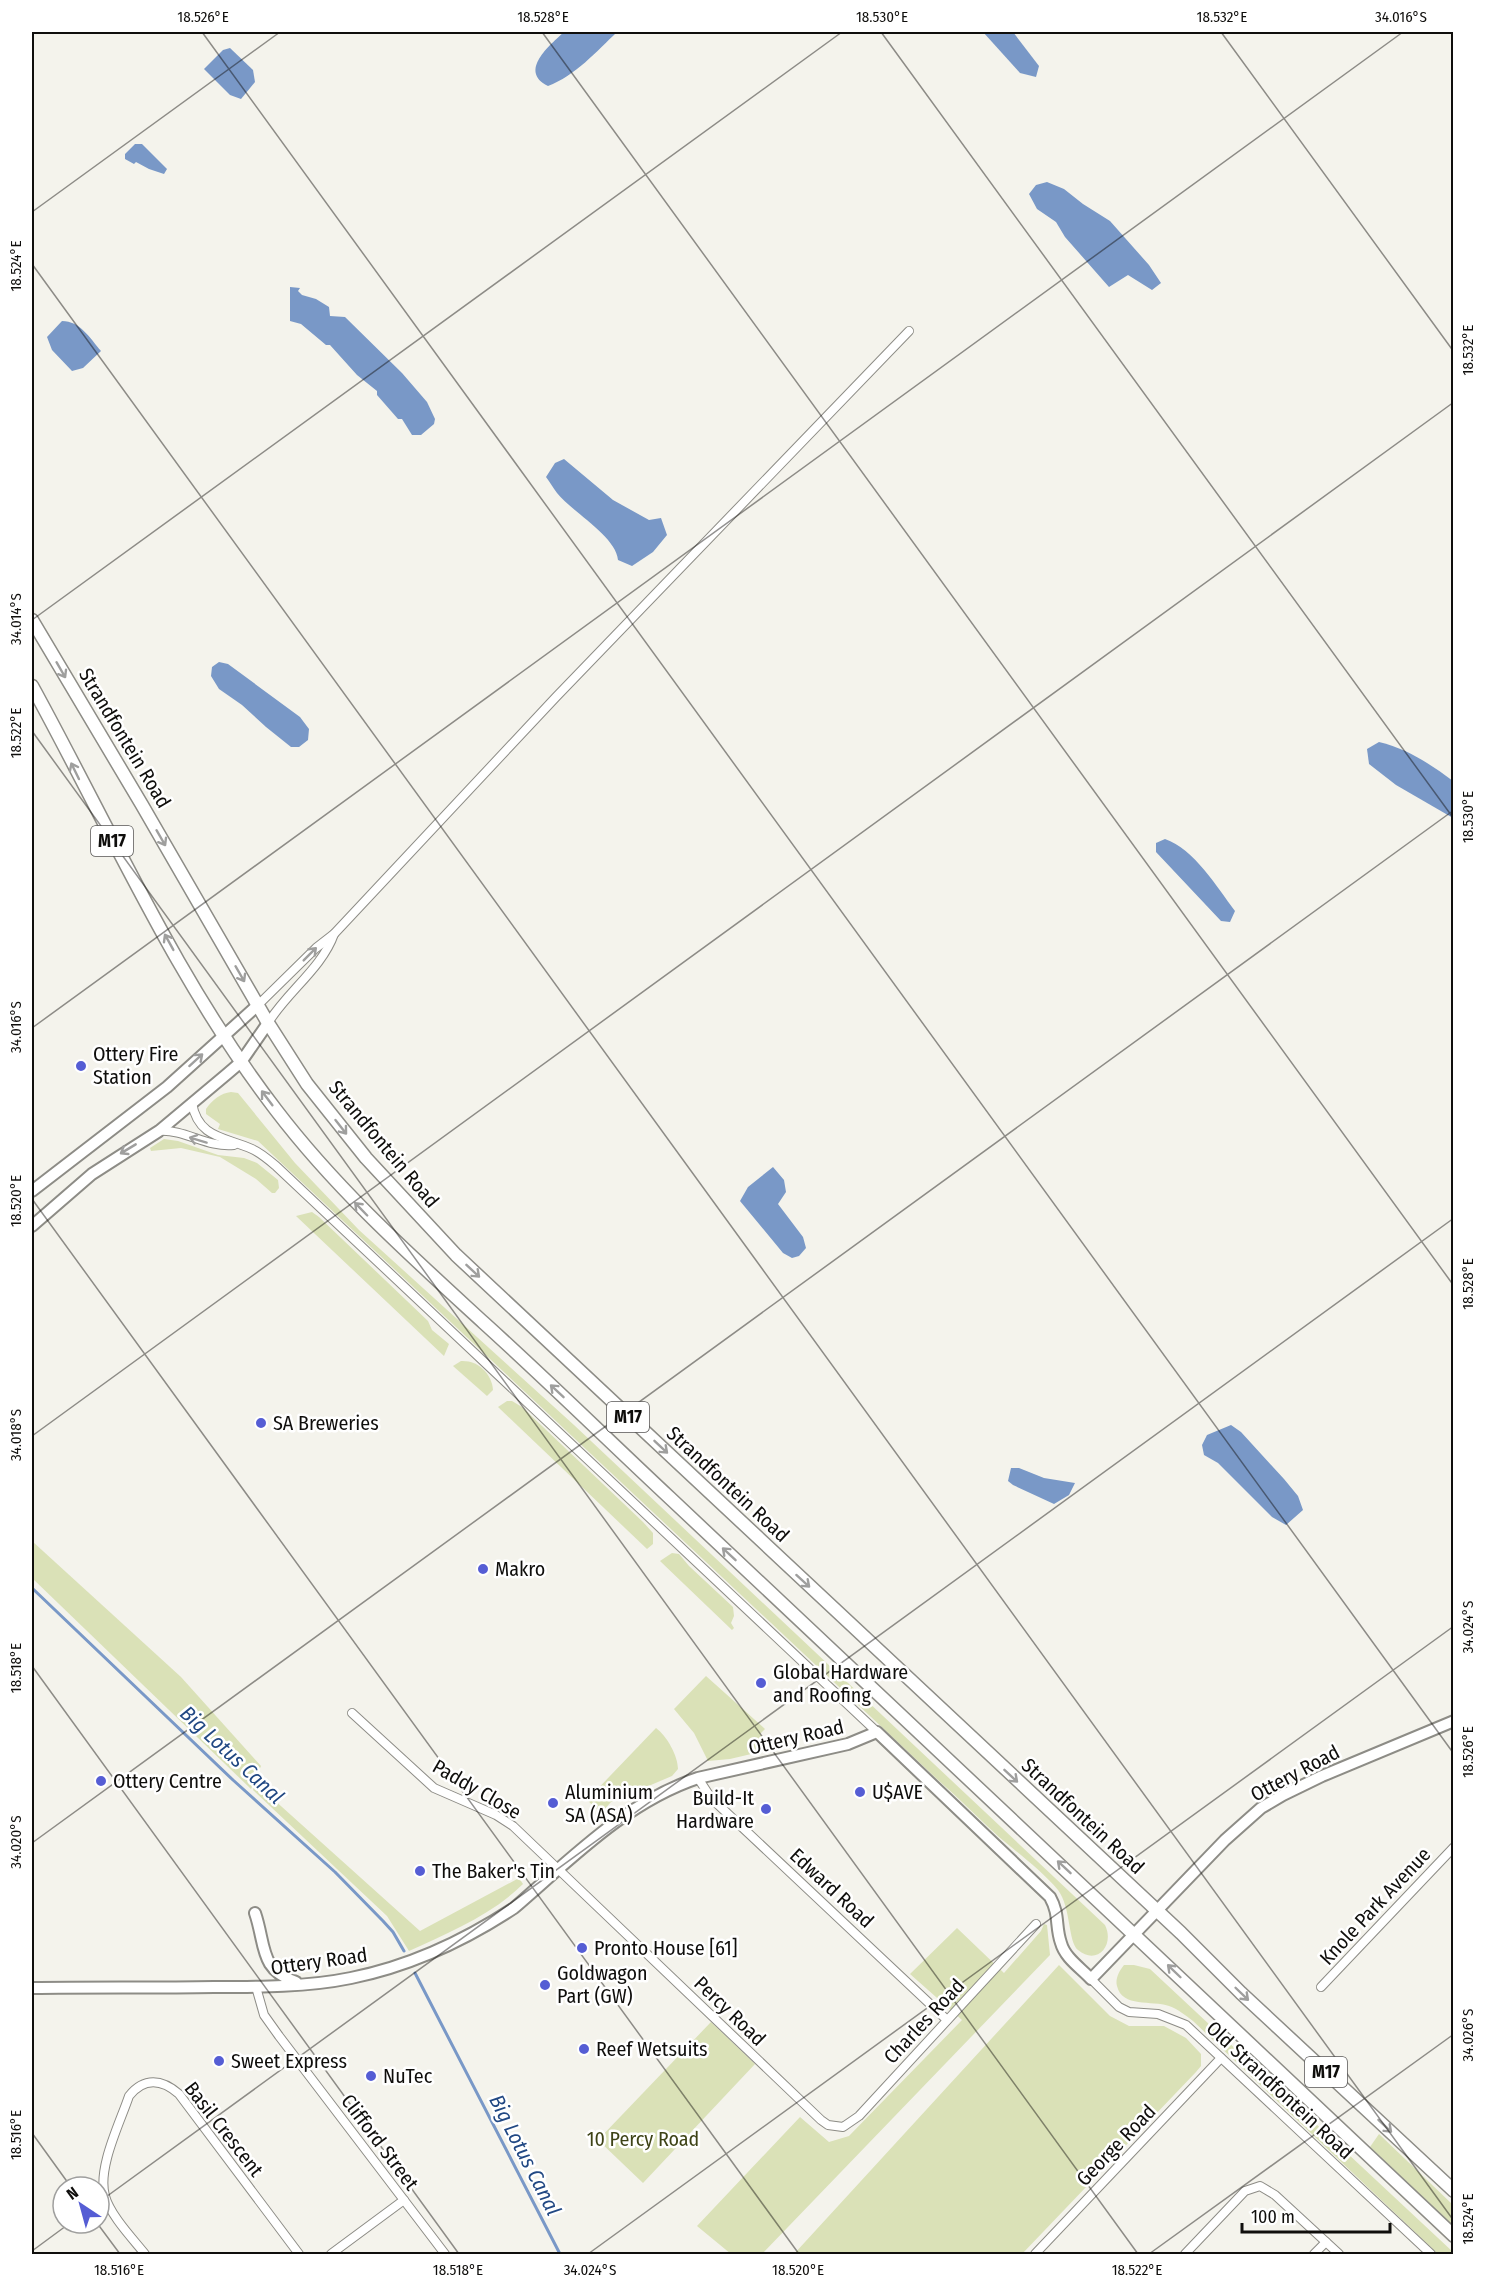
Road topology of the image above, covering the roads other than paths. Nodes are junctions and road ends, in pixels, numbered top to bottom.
1 (909, 331) dead end
2 (32, 620) edge
3 (32, 686) edge
4 (334, 934) junction
5 (258, 1005) junction
6 (268, 1023) junction
7 (224, 1036) junction
8 (241, 1062) junction
9 (192, 1103) junction
10 (159, 1131) junction
11 (238, 1145) junction
12 (32, 1191) edge
13 (32, 1226) edge
14 (352, 1713) dead end
15 (1454, 1721) edge
16 (877, 1732) junction
17 (698, 1778) junction
18 (1454, 1847) edge
19 (558, 1869) junction
20 (1157, 1911) junction
21 (255, 1913) dead end
22 (1036, 1924) dead end
23 (1134, 1934) junction
24 (1091, 1979) junction
25 (302, 1984) junction
26 (256, 1987) junction
27 (1321, 1987) dead end
28 (32, 1988) edge
29 (947, 2020) junction
30 (1221, 2058) junction
31 (828, 2125) joint
32 (1454, 2191) edge
33 (404, 2200) junction
34 (1454, 2236) edge
35 (1326, 2242) junction
36 (145, 2254) edge
37 (299, 2254) edge
38 (331, 2254) edge
39 (445, 2254) edge
40 (1035, 2254) edge
41 (1185, 2254) edge
42 (1314, 2254) edge
43 (1339, 2254) edge
44 (1431, 2254) edge

1 - 4 street
2 -> 5 main road, Strandfontein Road / M17
7 -> 3 main road, M17
5 -> 4 street
4 - 6 street
5 - 6 main road, Strandfontein Road / M17
5 - 7 street
6 - 8 street
6 -> 20 main road, Strandfontein Road / M17
7 - 8 main road, M17
12 -> 7 street
8 - 9 street
23 -> 8 main road, M17
9 - 10 street
9 - 11 street
11 -> 10 street
10 -> 13 street
11 - 16 street
14 - 19 street, Paddy Close
15 - 20 street, Ottery Road
16 - 17 street, Ottery Road
16 - 24 street
17 - 19 street, Ottery Road
17 - 29 street, Edward Road
18 - 27 street, Knole Park Avenue
19 - 25 street, Ottery Road
19 - 31 street, Percy Road
20 - 23 street, Ottery Road
20 -> 32 main road, Strandfontein Road / M17
21 - 25 street
22 - 29 street, Charles Road
23 - 24 street, Ottery Road
34 -> 23 main road, M17
24 - 30 street, Old Strandfontein Road
25 - 26 street, Ottery Road
26 - 28 street, Ottery Road
26 - 33 street, Clifford Street
29 - 31 street, Charles Road
30 - 40 street, George Road
30 - 44 street, Old Strandfontein Road
33 - 38 street
33 - 39 street, Clifford Street
35 - 41 street
35 - 42 street
35 - 43 street
36 - 37 street, Basil Crescent

